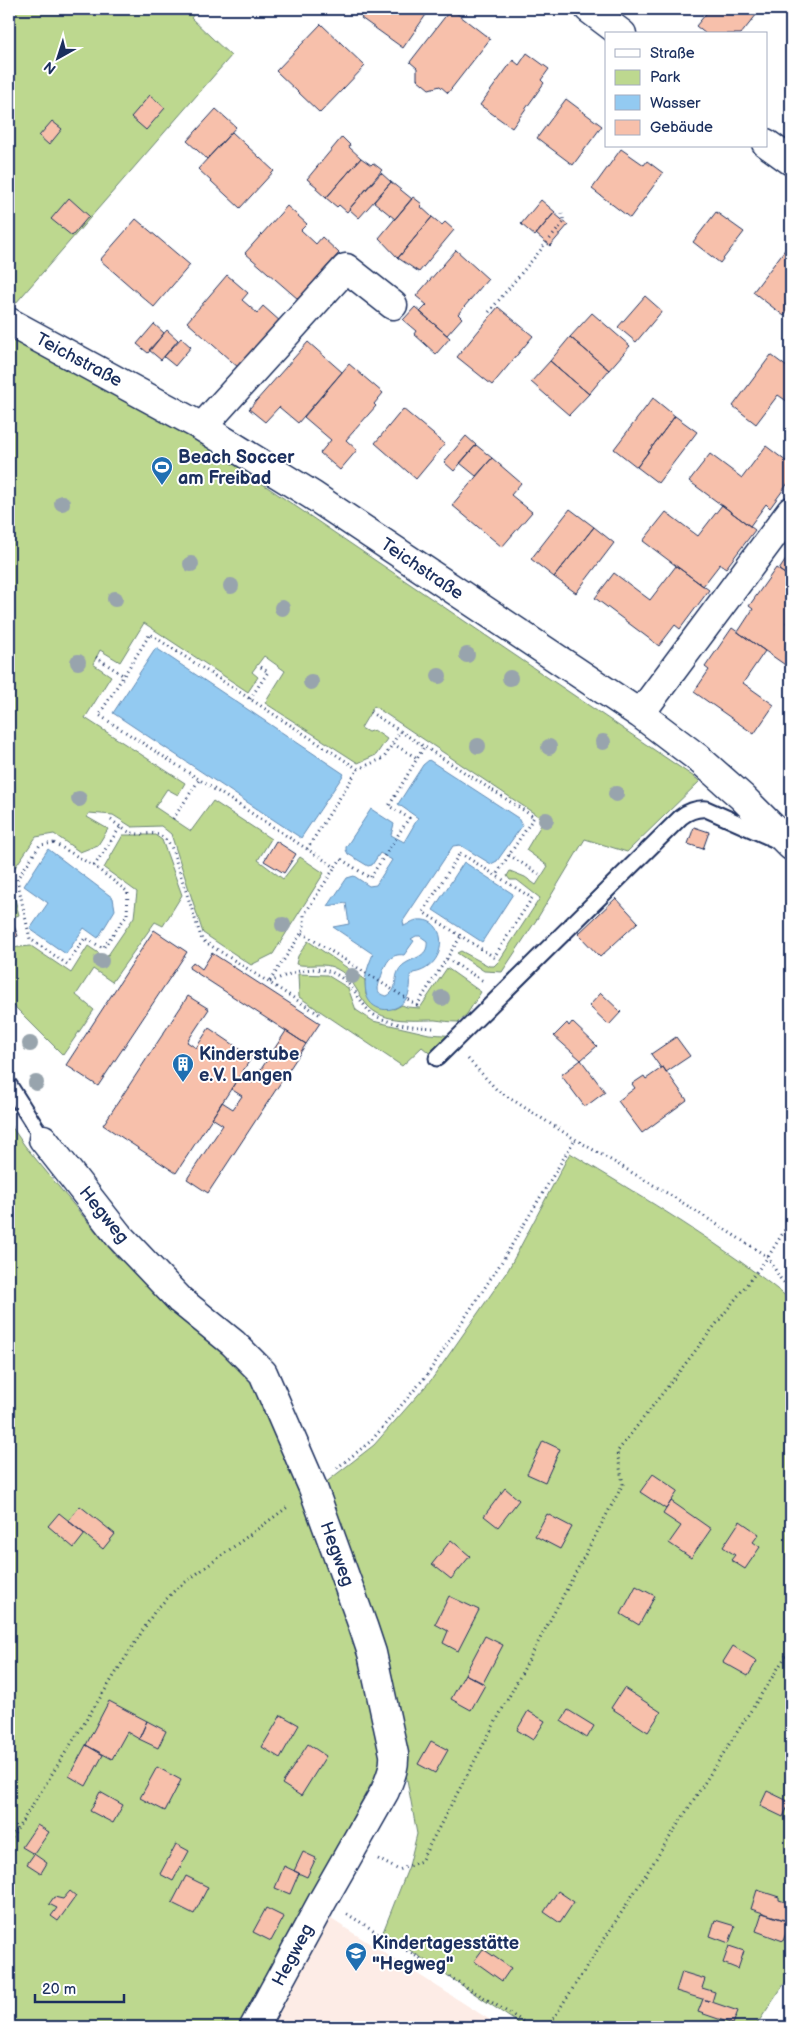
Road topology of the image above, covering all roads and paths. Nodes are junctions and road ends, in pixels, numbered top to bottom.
1 (588, 9) edge
2 (619, 32) edge
3 (768, 144) edge
4 (791, 161) edge
5 (562, 214) dead end
6 (393, 305) dead end
7 (489, 312) dead end
8 (9, 322) edge
9 (202, 427) junction
10 (791, 511) edge
11 (96, 658) dead end
12 (258, 665) dead end
13 (124, 676) junction
14 (250, 699) junction
15 (370, 712) dead end
16 (640, 714) junction
17 (400, 731) junction
18 (392, 744) junction
19 (424, 747) junction
20 (417, 758) junction
21 (358, 769) junction
22 (199, 780) junction
23 (173, 819) dead end
24 (111, 820) dead end
25 (121, 826) junction
26 (791, 846) edge
27 (307, 849) junction
28 (509, 855) junction
29 (94, 866) junction
30 (334, 867) junction
31 (539, 874) dead end
32 (496, 875) junction
33 (302, 933) junction
34 (461, 936) junction
35 (447, 959) junction
36 (270, 982) junction
37 (502, 994) junction
38 (322, 1016) dead end
39 (472, 1024) junction
40 (453, 1043) junction
41 (437, 1058) dead end
42 (9, 1086) edge
43 (576, 1139) junction
44 (43, 1140) joint
45 (791, 1220) edge
46 (768, 1257) junction
47 (791, 1290) edge
48 (791, 1303) edge
49 (791, 1327) edge
50 (314, 1488) junction
51 (791, 1648) edge
52 (9, 1842) edge
53 (353, 1847) junction
54 (323, 1900) junction
55 (254, 2027) edge
56 (532, 2027) edge
57 (548, 2027) edge

1 - 2 street
3 - 4 street
5 - 7 path
6 - 9 street
8 - 9 street, Teichstraße
9 - 16 street, Teichstraße
10 - 16 street
11 - 13 path
12 - 14 path
13 - 14 path
13 - 22 path
14 - 21 path
15 - 17 path
16 - 26 street, Teichstraße
17 - 18 path
17 - 19 path
18 - 20 path
18 - 21 path
19 - 20 path
19 - 28 path
20 - 30 path
21 - 27 path
22 - 23 path
22 - 27 path
24 - 25 path
25 - 29 path
25 - 36 path
26 - 37 lane
27 - 30 path
28 - 31 path
28 - 32 path
29 - 29 path
30 - 33 path
32 - 34 path
32 - 34 path
33 - 35 path
33 - 36 path
34 - 35 path
35 - 37 path
36 - 38 path
36 - 39 path
37 - 39 lane
39 - 40 lane
40 - 41 lane
40 - 43 path
42 - 44 lane
43 - 46 path
43 - 50 path
44 - 50 street, Hegweg
45 - 46 path
46 - 47 path
46 - 53 path
48 - 49 path
50 - 52 path
50 - 53 street, Hegweg
51 - 57 path
53 - 54 street, Hegweg
54 - 55 street, Hegweg
54 - 56 path

